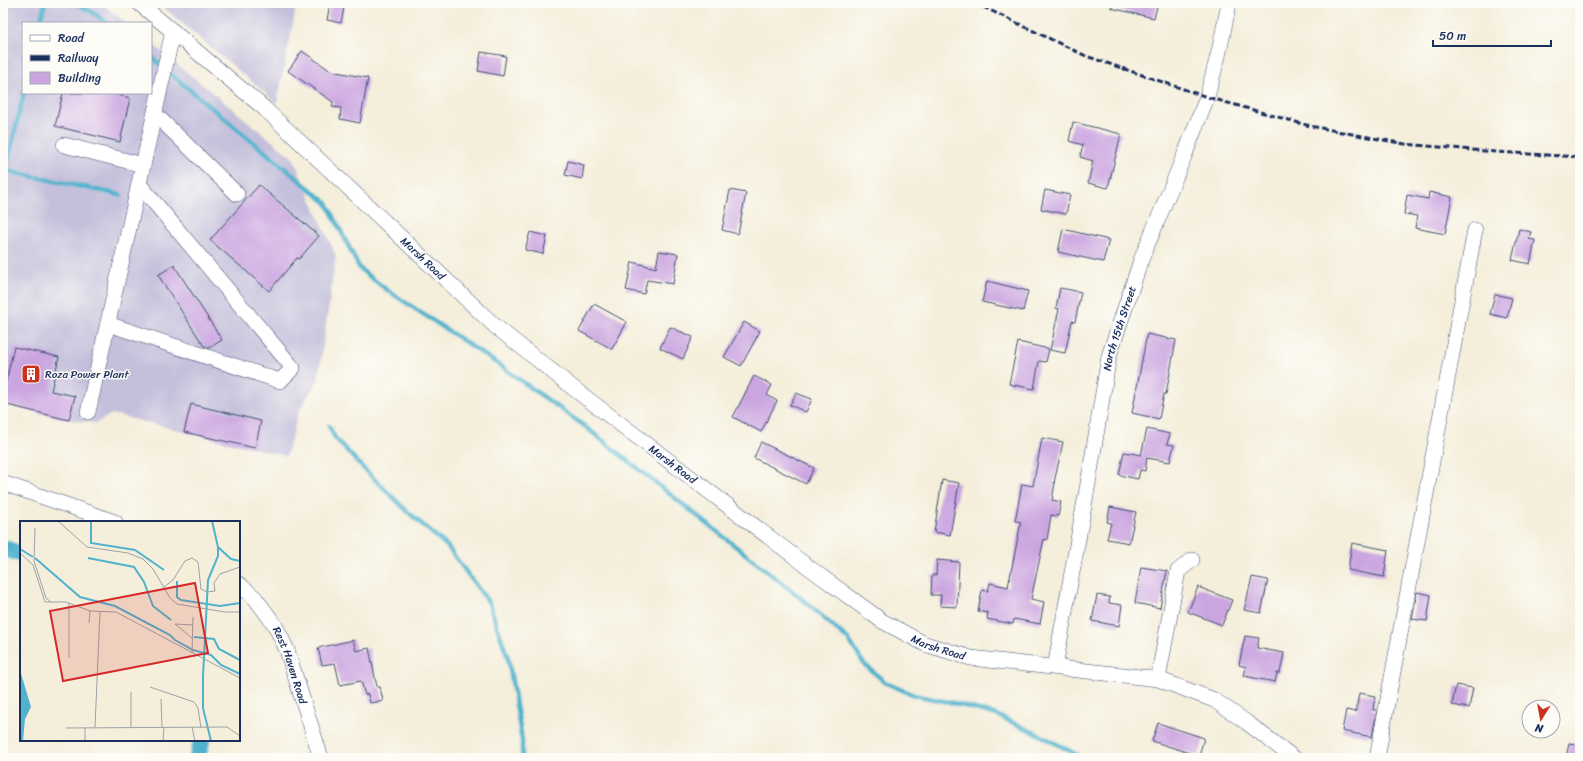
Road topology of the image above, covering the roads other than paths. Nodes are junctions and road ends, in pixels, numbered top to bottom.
1 (139, 3) edge
2 (1229, 3) edge
3 (173, 31) junction
4 (155, 114) junction
5 (64, 145) dead end
6 (143, 165) junction
7 (139, 184) junction
8 (237, 194) dead end
9 (1476, 230) dead end
10 (108, 324) junction
11 (88, 412) dead end
12 (3, 483) edge
13 (112, 521) edge
14 (1192, 560) dead end
15 (240, 585) edge
16 (1055, 667) junction
17 (1158, 679) junction
18 (321, 758) edge
19 (1294, 758) edge
20 (1376, 758) edge

1 - 3 street, Marsh Road
2 - 16 street, North 15th Street
3 - 4 street
3 - 16 street, Marsh Road
4 - 6 street
4 - 8 street
5 - 6 street
6 - 7 street
7 - 10 street
7 - 10 street
9 - 20 street
10 - 11 street
12 - 13 street
14 - 17 street
15 - 18 street, Rest Haven Road
16 - 17 street, Marsh Road
17 - 19 street, Marsh Road

